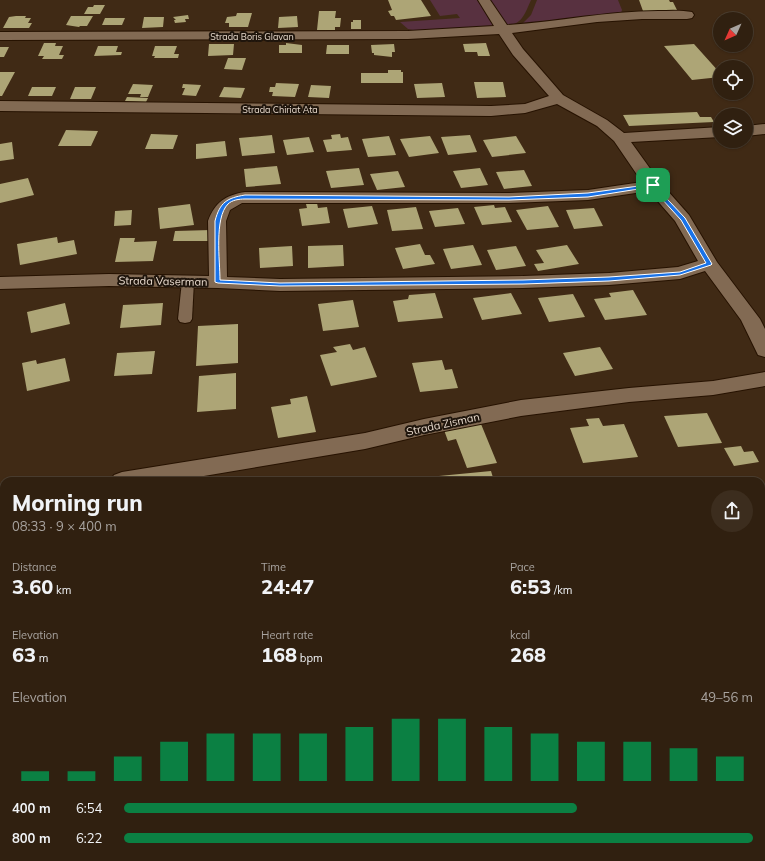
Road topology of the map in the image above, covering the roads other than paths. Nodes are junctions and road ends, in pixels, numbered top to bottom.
1 (484, 0) edge
2 (687, 15) dead end
3 (505, 30) junction
4 (0, 36) edge
5 (558, 98) junction
6 (0, 106) edge
7 (765, 130) edge
8 (753, 131) edge
9 (713, 132) edge
10 (620, 138) junction
11 (653, 185) junction
12 (709, 264) junction
13 (188, 281) junction
14 (218, 282) junction
15 (0, 283) edge
16 (185, 319) dead end
17 (765, 350) edge
18 (765, 379) edge
19 (146, 477) edge

1 - 3 street
2 - 3 street, Strada Boris Glavan
3 - 4 street, Strada Boris Glavan
3 - 5 street
5 - 6 street, Strada Chiriat Ata
5 - 10 street
7 - 8 street
9 - 10 street
10 - 11 street
11 - 12 street
11 - 14 street
12 - 14 street, Strada Vaserman
12 - 17 street
13 - 14 street, Strada Vaserman
13 - 15 street, Strada Vaserman
13 - 16 lane
18 - 19 street, Strada Zisman

